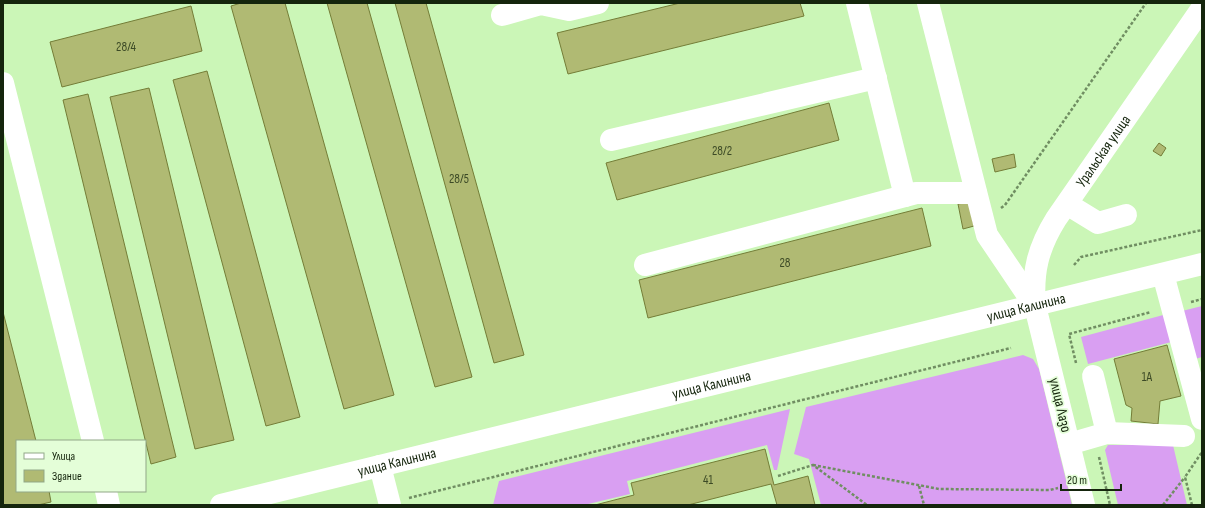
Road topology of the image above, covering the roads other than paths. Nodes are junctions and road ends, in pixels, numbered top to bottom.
1 (598, 3) edge
2 (857, 3) edge
3 (928, 3) edge
4 (1202, 8) edge
5 (502, 15) dead end
6 (876, 78) junction
7 (3, 83) edge
8 (611, 140) dead end
9 (976, 193) junction
10 (906, 196) junction
11 (1067, 204) junction
12 (1126, 215) dead end
13 (1202, 264) edge
14 (645, 265) dead end
15 (1163, 274) junction
16 (1036, 306) junction
17 (1093, 376) dead end
18 (1202, 418) edge
19 (1107, 434) junction
20 (1184, 436) dead end
21 (93, 440) edge
22 (1069, 444) junction
23 (380, 466) junction
24 (106, 492) edge
25 (390, 504) edge
26 (109, 505) edge
27 (221, 505) edge
28 (1084, 505) edge

1 - 5 street
2 - 6 street
3 - 9 street
4 - 11 street, Уральская улица
6 - 8 street
6 - 10 street
7 - 21 street
9 - 10 street
9 - 16 street
10 - 14 street
11 - 12 street
11 - 16 street, Уральская улица
13 - 15 street, улица Калинина
15 - 16 street, улица Калинина
15 - 18 street
16 - 22 street, улица Лазо
16 - 23 street, улица Калинина
17 - 19 street
19 - 20 street
19 - 22 street
22 - 28 street, улица Лазо
23 - 25 street
23 - 27 street, улица Калинина
24 - 26 street

